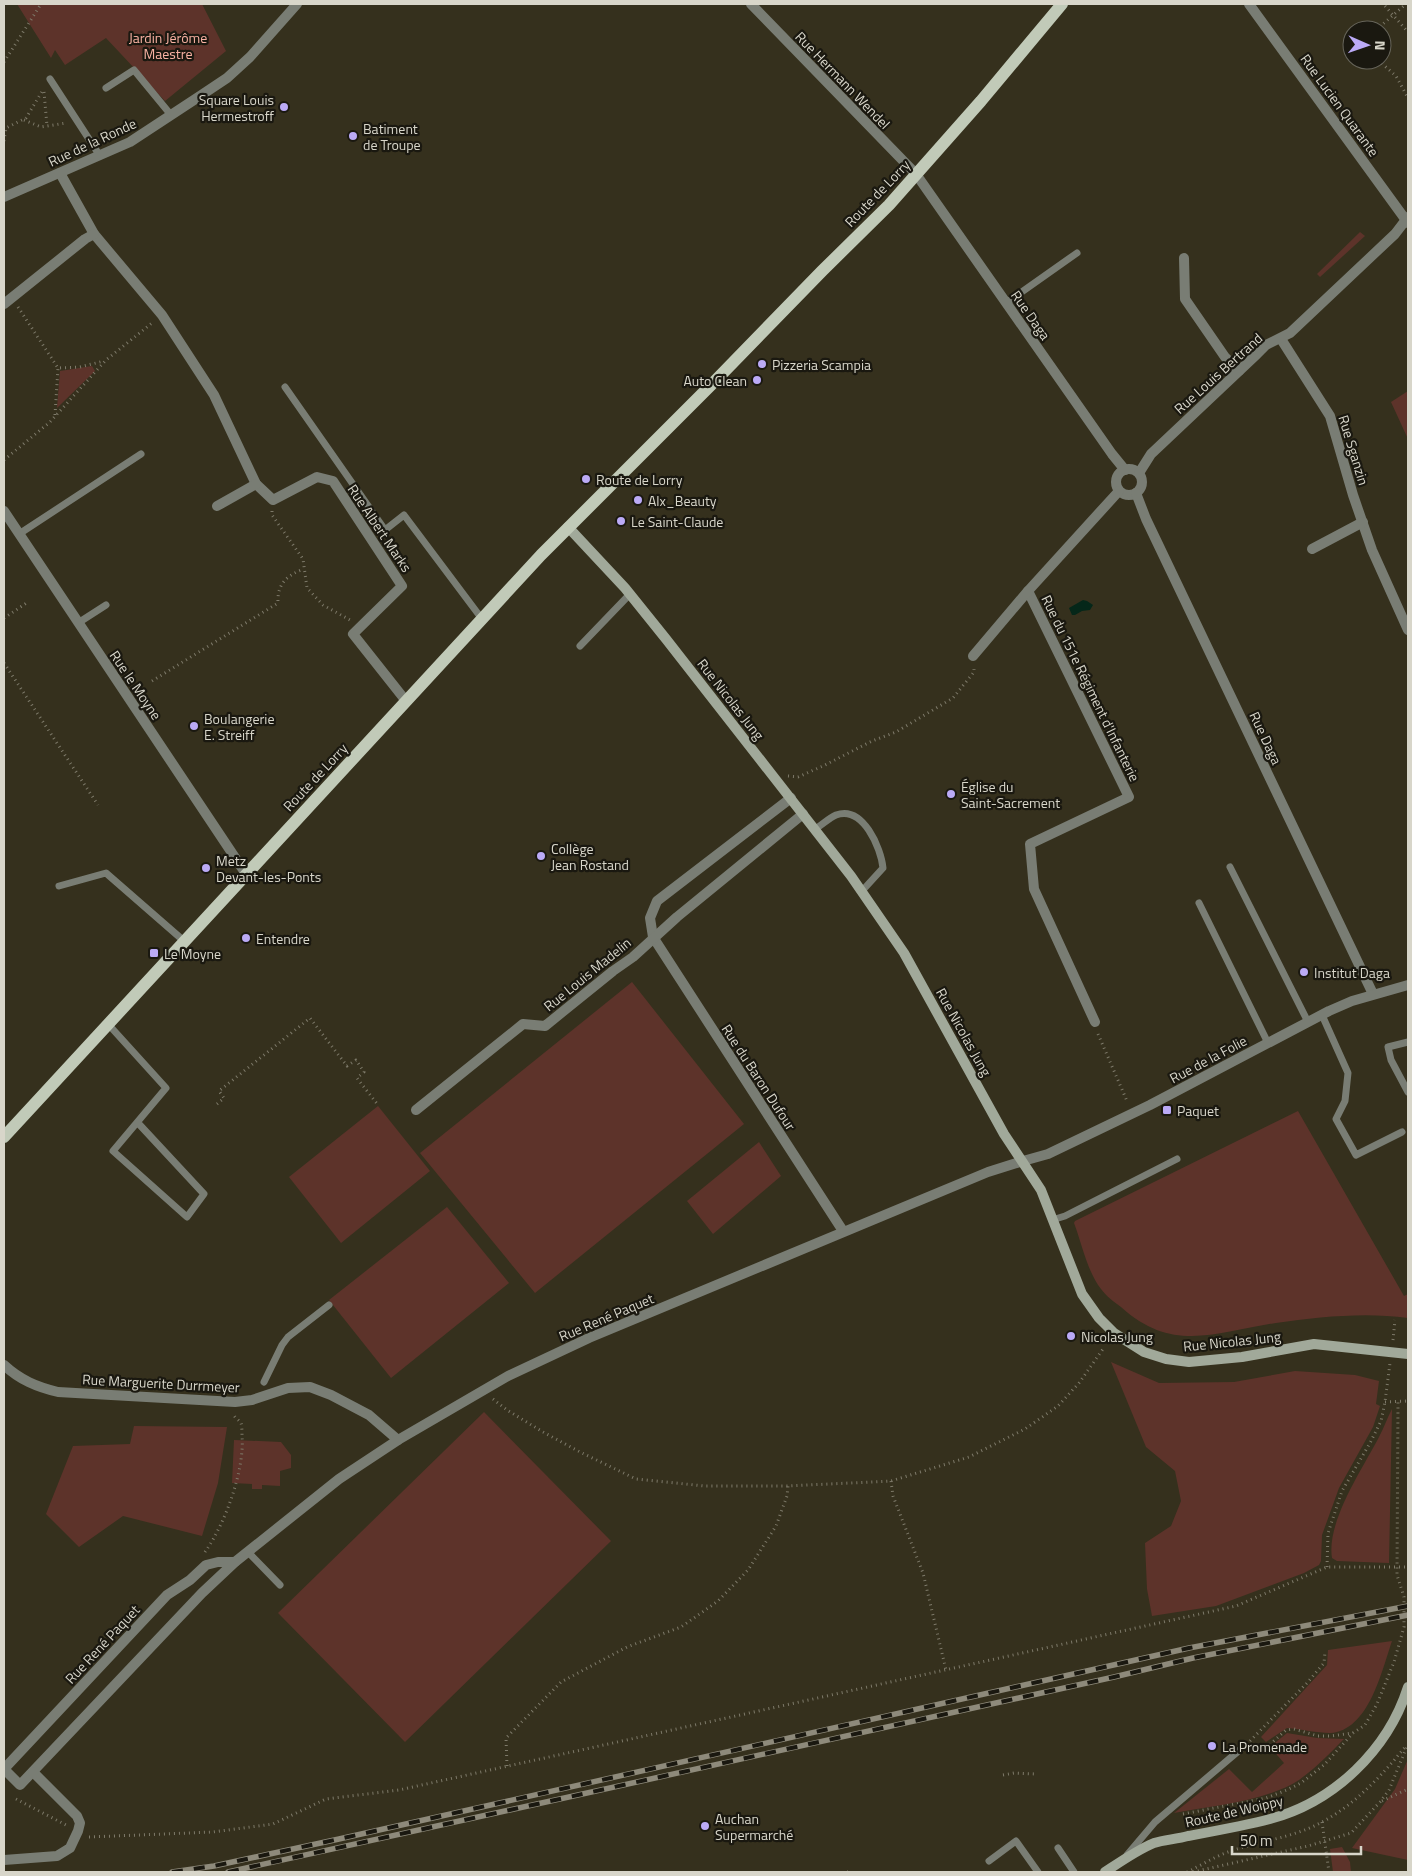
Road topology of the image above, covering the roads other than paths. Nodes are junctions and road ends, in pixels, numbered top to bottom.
1 (297, 4) edge
2 (751, 4) edge
3 (1062, 4) edge
4 (1249, 4) edge
5 (50, 80) road end
6 (106, 88) dead end
7 (171, 115) junction
8 (100, 156) junction
9 (60, 173) junction
10 (916, 174) junction
11 (4, 197) edge
12 (1408, 220) edge
13 (94, 234) junction
14 (1077, 253) dead end
15 (1184, 258) dead end
16 (8, 301) edge
17 (1006, 303) junction
18 (1281, 339) junction
19 (1239, 371) junction
20 (285, 387) dead end
21 (141, 454) dead end
22 (1125, 470) junction
23 (1139, 473) junction
24 (256, 484) junction
25 (1120, 491) junction
26 (1136, 493) junction
27 (217, 506) dead end
28 (4, 510) edge
29 (1363, 522) junction
30 (568, 527) junction
31 (19, 534) junction
32 (1312, 549) dead end
33 (1028, 591) junction
34 (630, 594) junction
35 (106, 604) dead end
36 (482, 620) junction
37 (78, 623) junction
38 (1408, 630) edge
39 (580, 646) dead end
40 (973, 656) road end
41 (406, 701) junction
42 (791, 798) junction
43 (804, 814) junction
44 (815, 829) junction
45 (1230, 866) dead end
46 (246, 874) junction
47 (59, 886) dead end
48 (862, 891) junction
49 (1199, 904) dead end
50 (653, 937) junction
51 (184, 941) junction
52 (1408, 985) edge
53 (1373, 994) junction
54 (1322, 1015) junction
55 (1095, 1022) road end
56 (1308, 1022) junction
57 (108, 1024) junction
58 (1408, 1042) edge
59 (1268, 1043) junction
60 (1408, 1092) edge
61 (416, 1110) dead end
62 (138, 1123) junction
63 (1402, 1132) dead end
64 (4, 1137) edge
65 (1177, 1159) dead end
66 (1023, 1162) junction
67 (1052, 1220) junction
68 (842, 1231) junction
69 (329, 1305) dead end
70 (1408, 1354) edge
71 (4, 1365) edge
72 (264, 1382) dead end
73 (398, 1440) junction
74 (248, 1552) junction
75 (235, 1562) junction
76 (280, 1585) dead end
77 (1408, 1687) edge
78 (1242, 1748) road end
79 (4, 1769) edge
80 (33, 1772) junction
81 (1058, 1848) dead end
82 (1124, 1859) junction
83 (4, 1860) edge
84 (989, 1861) dead end
85 (1038, 1872) edge
86 (1074, 1872) edge
87 (1105, 1872) edge

1 - 7 street, Rue de la Ronde
2 - 10 street, Rue Hermann Wendel
3 - 10 main road, Route de Lorry
4 - 12 street, Rue Lucien Quarante
5 - 8 lane
6 - 7 lane
7 - 8 street, Rue de la Ronde
8 - 9 street, Rue de la Ronde
9 - 11 street, Rue de la Ronde
9 - 13 street
10 - 17 street, Rue Daga
10 - 30 main road, Route de Lorry
12 - 18 street, Rue Louis Bertrand
13 - 16 street
13 - 24 street
14 - 17 lane
15 - 19 street
17 - 22 street, Rue Daga
18 - 19 street, Rue Louis Bertrand
18 - 29 street, Rue Sganzin
19 - 23 street, Rue Louis Bertrand
20 - 36 lane
21 - 31 lane
22 - 23 street
22 - 25 street
23 - 26 street
24 - 27 street
24 - 41 street, Rue Albert Marks
25 - 26 street
25 - 33 street
26 - 53 street, Rue Daga
28 - 31 street, Rue le Moyne
29 - 32 street
29 - 38 street, Rue Sganzin
30 - 34 main road, Rue Nicolas Jung
30 - 36 main road, Route de Lorry
31 - 37 street, Rue le Moyne
33 - 40 street
33 - 55 street, Rue du 151e Régiment d'Infanterie
34 - 39 lane
34 - 42 main road, Rue Nicolas Jung
35 - 37 lane
36 - 41 main road, Route de Lorry
37 - 46 street, Rue le Moyne
41 - 46 main road, Route de Lorry
42 - 43 main road, Rue Nicolas Jung
42 - 50 street
43 - 44 main road, Rue Nicolas Jung
43 - 50 street, Rue Louis Madelin
44 - 48 main road, Rue Nicolas Jung
44 - 48 lane
45 - 56 lane
46 - 51 main road, Route de Lorry
47 - 51 lane
48 - 66 main road, Rue Nicolas Jung
49 - 59 lane
50 - 61 street, Rue Louis Madelin
50 - 68 street, Rue du Baron Dufour
51 - 57 main road, Route de Lorry
52 - 53 street, Rue de la Folie
53 - 54 street, Rue de la Folie
54 - 56 street, Rue de la Folie
54 - 63 lane
56 - 59 street, Rue de la Folie
57 - 62 lane
57 - 64 main road, Route de Lorry
58 - 60 lane
59 - 66 street, Rue de la Folie
62 - 62 lane
65 - 67 lane
66 - 67 main road, Rue Nicolas Jung
66 - 68 street, Rue René Paquet
67 - 70 main road, Rue Nicolas Jung
68 - 73 street, Rue René Paquet
69 - 72 lane
71 - 73 street, Rue Marguerite Durrmeyer
73 - 74 street, Rue René Paquet
74 - 75 street, Rue René Paquet
74 - 76 lane
75 - 79 street, Rue René Paquet
75 - 80 street, Rue René Paquet
77 - 82 main road, Route de Woippy
78 - 82 lane
79 - 80 street, Rue René Paquet
80 - 83 street
81 - 86 lane
82 - 87 main road, Route de Woippy
84 - 85 lane

